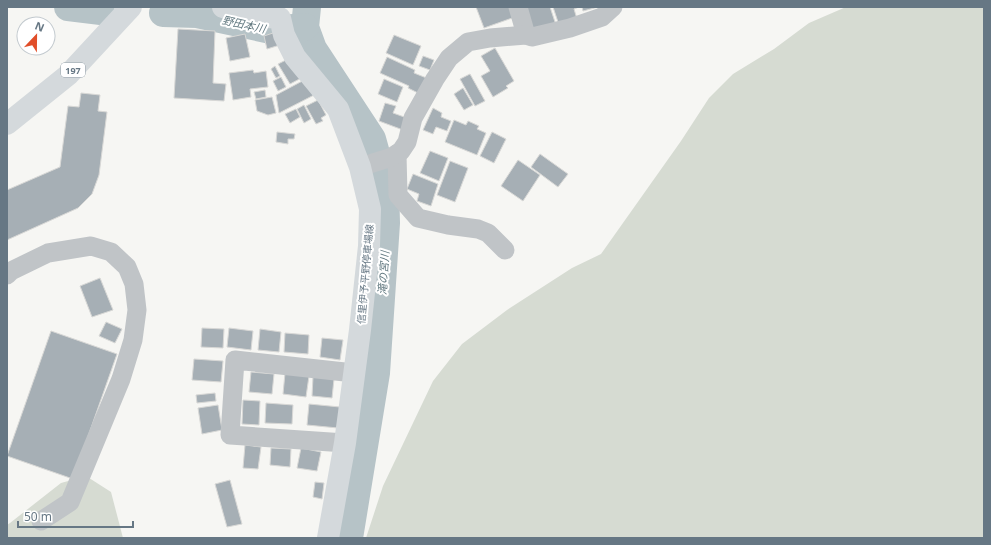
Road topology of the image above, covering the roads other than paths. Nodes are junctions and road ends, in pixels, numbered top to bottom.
1 (131, 7) edge
2 (223, 7) edge
3 (518, 7) edge
4 (613, 7) edge
5 (281, 13) edge
6 (526, 35) junction
7 (7, 124) edge
8 (395, 156) junction
9 (363, 166) junction
10 (505, 250) dead end
11 (7, 275) edge
12 (354, 373) junction
13 (345, 443) junction
14 (41, 521) dead end
15 (328, 538) edge

1 - 7 main road, 197
2 - 5 main road, 信里伊予平野停車場線
3 - 6 street
4 - 6 street
5 - 9 main road, 信里伊予平野停車場線
6 - 8 street
8 - 9 street
8 - 10 street
9 - 12 main road, 信里伊予平野停車場線
11 - 14 street
12 - 13 main road, 信里伊予平野停車場線
12 - 13 street
13 - 15 main road, 信里伊予平野停車場線

